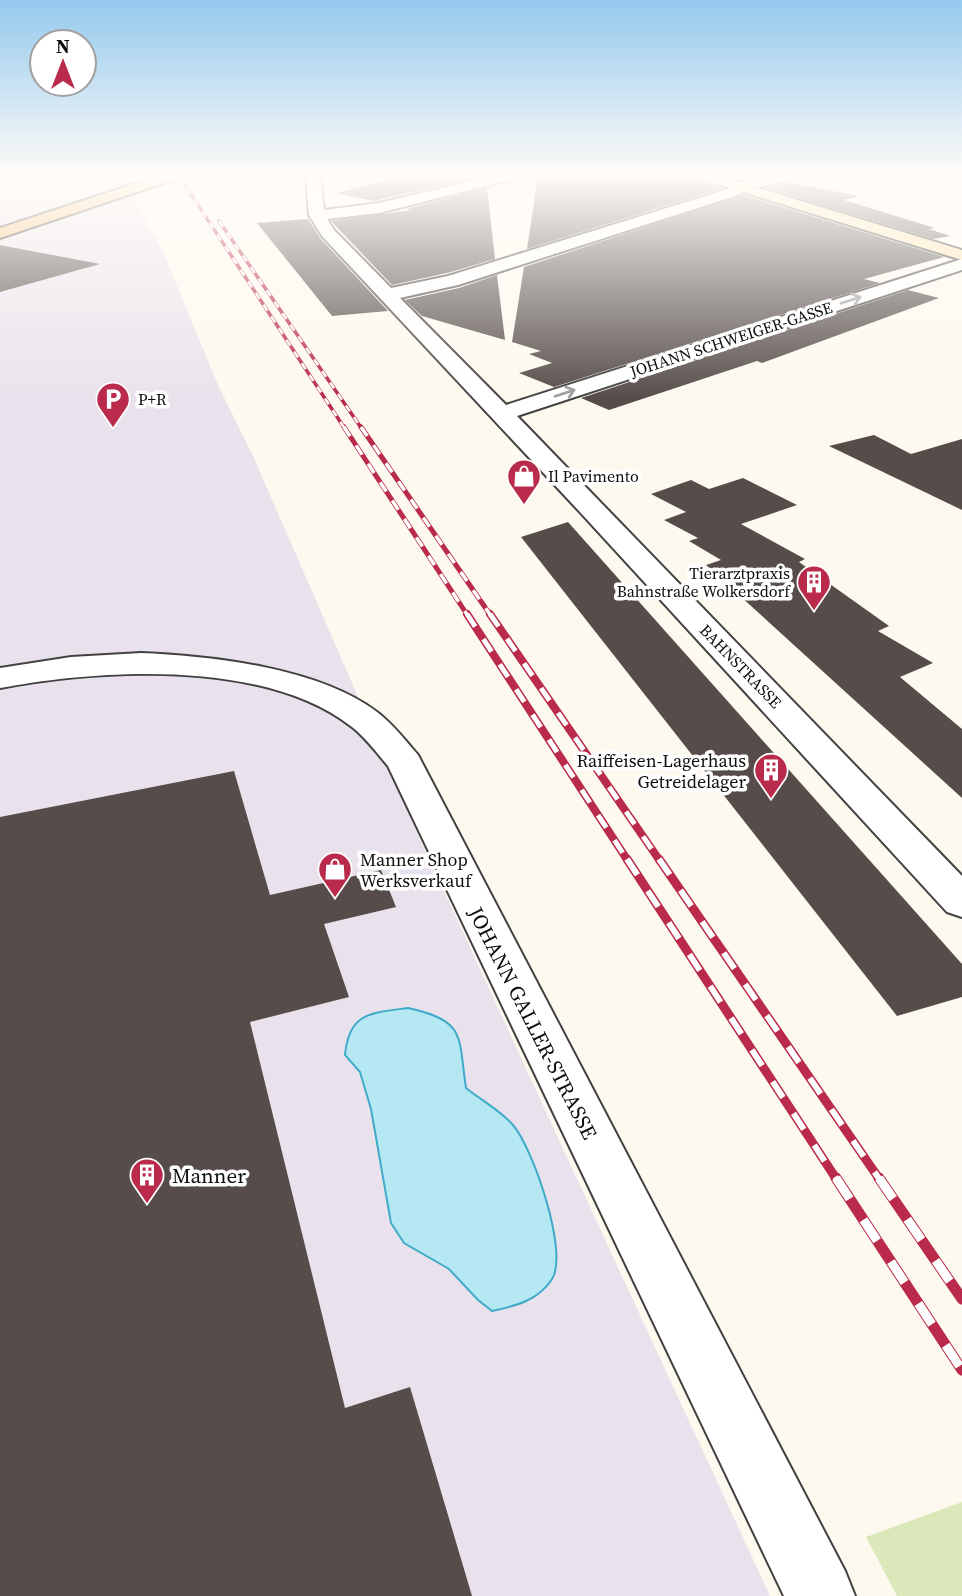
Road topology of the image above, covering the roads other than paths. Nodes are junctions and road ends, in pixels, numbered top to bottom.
1 (344, 250) edge
2 (548, 250) edge
3 (962, 264) edge
4 (386, 295) junction
5 (500, 414) junction
6 (0, 678) edge
7 (962, 902) edge
8 (820, 1596) edge

1 - 4 street, BAHNSTRASSE
2 - 4 street
5 -> 3 street, JOHANN SCHWEIGER-GASSE
4 - 5 street, BAHNSTRASSE
5 - 7 street, BAHNSTRASSE
6 - 8 street, JOHANN GALLER-STRASSE

